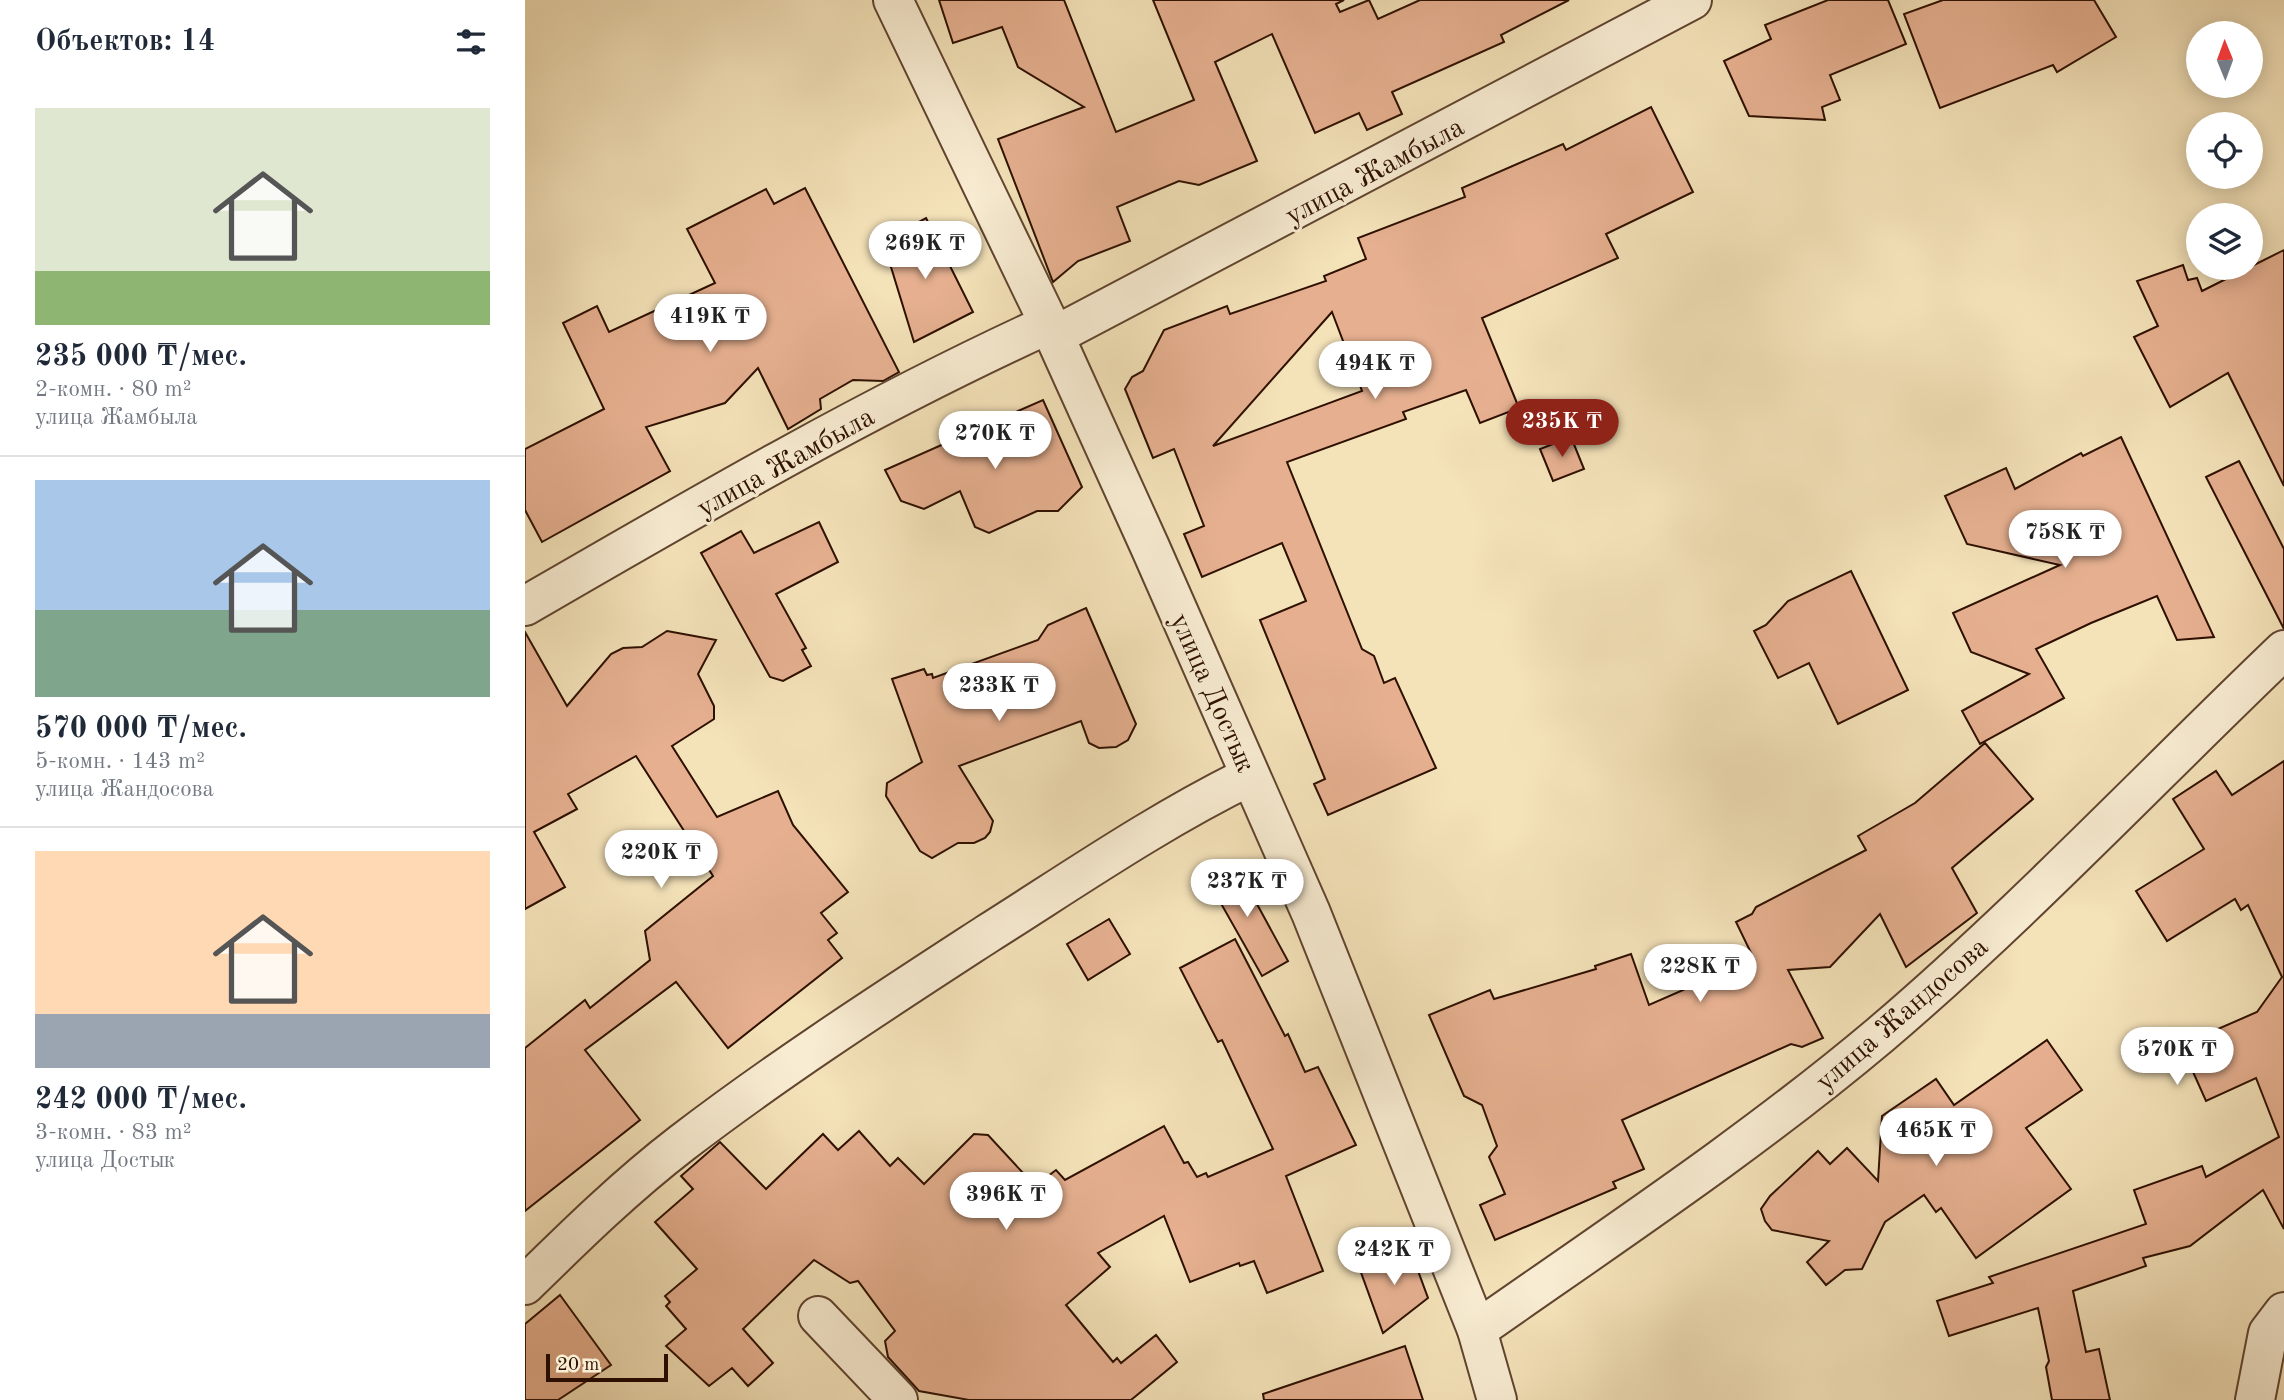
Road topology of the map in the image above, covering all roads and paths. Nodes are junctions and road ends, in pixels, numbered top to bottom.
1 (893, 0) edge
2 (1692, 0) edge
3 (1052, 330) junction
4 (525, 606) edge
5 (2284, 650) edge
6 (1250, 776) junction
7 (525, 1285) edge
8 (2284, 1312) edge
9 (818, 1316) dead end
10 (1478, 1330) junction
11 (898, 1400) edge
12 (1497, 1400) edge
13 (2255, 1400) edge

1 - 3 street, улица Достык
2 - 3 street, улица Жамбыла
3 - 4 street, улица Жамбыла
3 - 6 street, улица Достык
5 - 10 street, улица Жандосова
6 - 7 street
6 - 10 street, улица Достык
8 - 13 street
9 - 11 street
10 - 12 street, улица Достык

